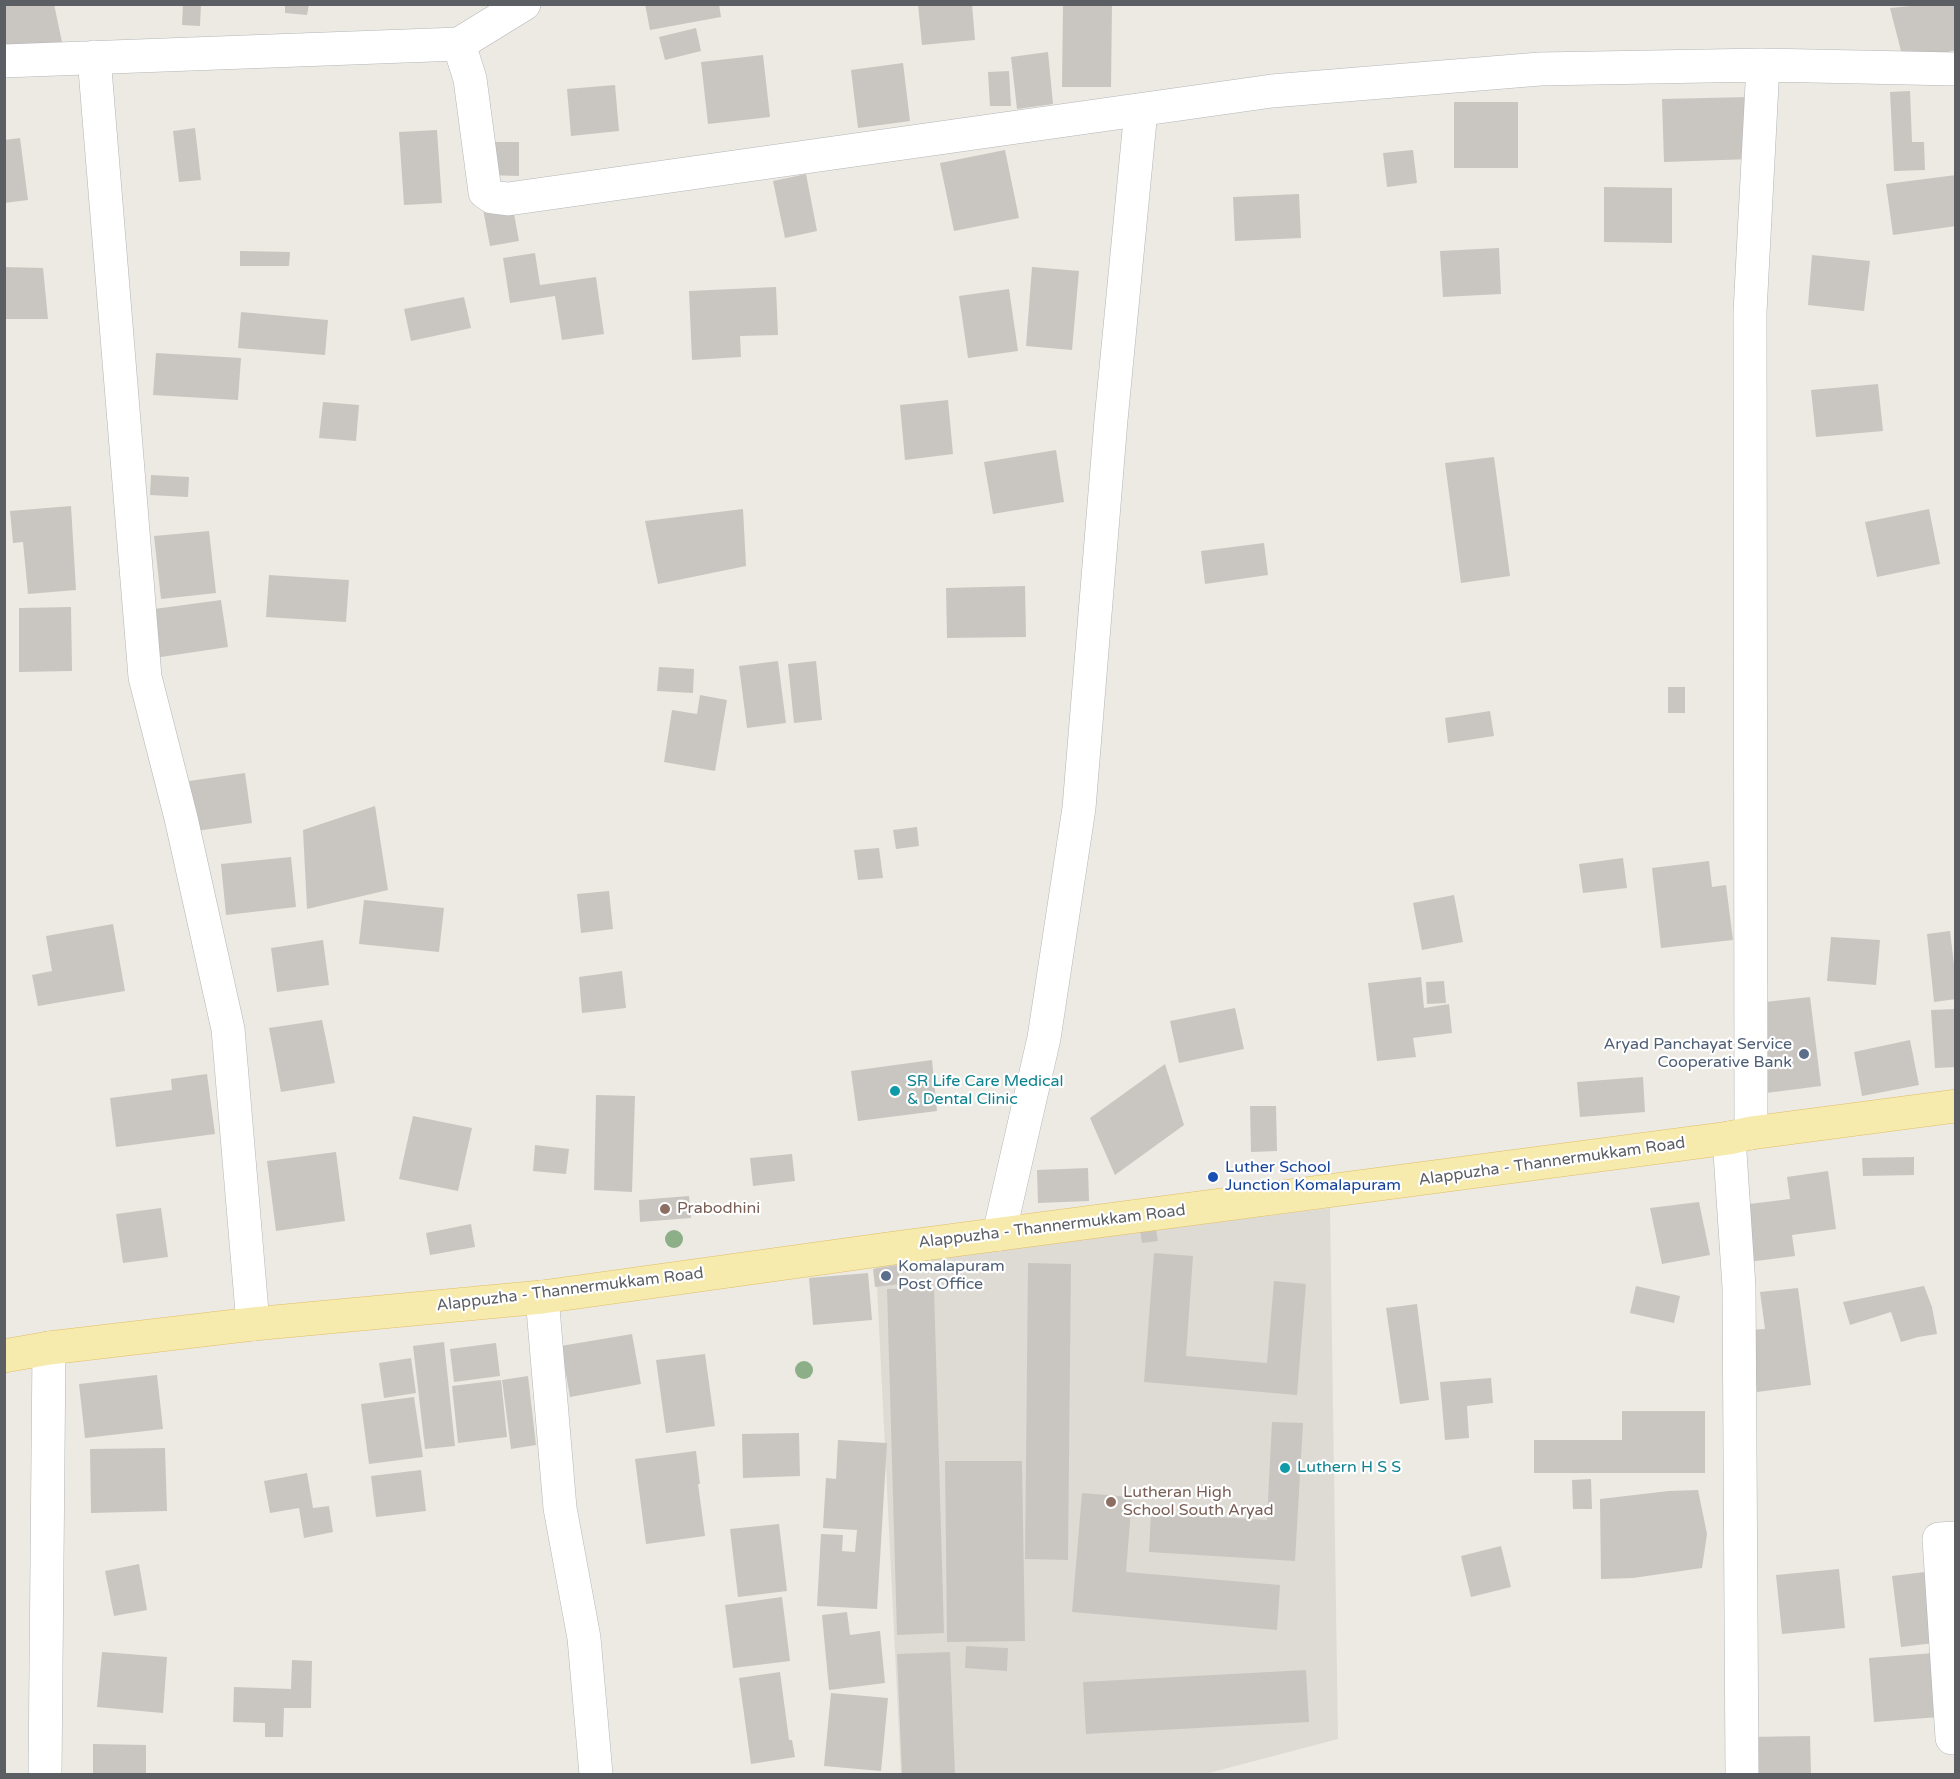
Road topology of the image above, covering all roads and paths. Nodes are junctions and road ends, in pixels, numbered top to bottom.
1 (524, 4) edge
2 (459, 44) junction
3 (94, 57) junction
4 (4, 61) edge
5 (1763, 65) junction
6 (1956, 69) edge
7 (1141, 110) junction
8 (1956, 1106) edge
9 (1740, 1136) junction
10 (999, 1234) junction
11 (542, 1297) junction
12 (253, 1324) junction
13 (49, 1348) junction
14 (4, 1356) edge
15 (1956, 1539) edge
16 (1952, 1738) dead end
17 (45, 1774) edge
18 (596, 1774) edge
19 (1742, 1774) edge

1 - 2 street
2 - 3 street
2 - 7 street
3 - 4 street
3 - 12 street
5 - 6 street
5 - 7 street
5 - 9 street
7 - 10 street
8 - 9 main road, Alappuzha - Thannermukkam Road
9 - 10 main road, Alappuzha - Thannermukkam Road
9 - 19 street
10 - 11 main road, Alappuzha - Thannermukkam Road
11 - 12 main road, Alappuzha - Thannermukkam Road
11 - 18 street
12 - 13 main road, Alappuzha - Thannermukkam Road
13 - 14 main road, Alappuzha - Thannermukkam Road
13 - 17 street
15 - 16 street

